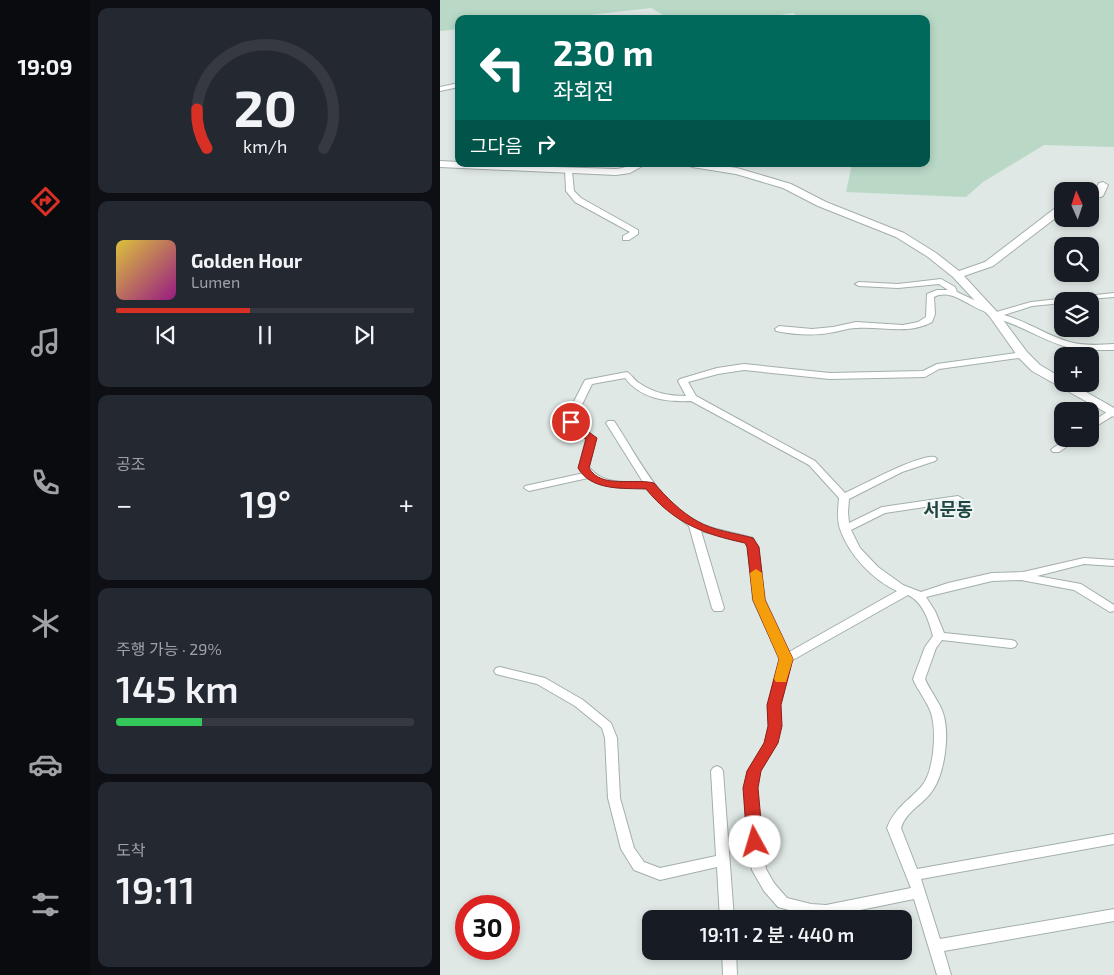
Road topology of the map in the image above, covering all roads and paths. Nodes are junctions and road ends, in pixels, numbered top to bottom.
1 (455, 86) edge
2 (440, 89) edge
3 (440, 164) edge
4 (455, 164) edge
5 (541, 167) edge
6 (635, 167) edge
7 (711, 167) edge
8 (575, 168) edge
9 (1103, 185) dead end
10 (1099, 194) edge
11 (1054, 214) edge
12 (626, 238) dead end
13 (957, 275) junction
14 (860, 284) dead end
15 (952, 292) junction
16 (1114, 295) edge
17 (992, 313) junction
18 (778, 329) dead end
19 (1114, 347) edge
20 (1023, 356) junction
21 (692, 398) junction
22 (1113, 413) edge
23 (1099, 422) edge
24 (611, 423) dead end
25 (1061, 447) edge
26 (1056, 450) dead end
27 (932, 458) dead end
28 (588, 474) junction
29 (650, 485) junction
30 (530, 488) dead end
31 (844, 498) junction
32 (958, 499) dead end
33 (694, 524) junction
34 (845, 529) junction
35 (1114, 563) edge
36 (1023, 576) junction
37 (908, 590) junction
38 (919, 596) junction
39 (718, 608) dead end
40 (1110, 608) dead end
41 (939, 636) junction
42 (1011, 644) dead end
43 (786, 659) junction
44 (500, 671) dead end
45 (717, 770) dead end
46 (1114, 839) edge
47 (724, 860) junction
48 (913, 875) junction
49 (920, 892) junction
50 (727, 910) edge
51 (1114, 915) edge
52 (935, 946) junction
53 (729, 960) edge
54 (730, 975) edge
55 (944, 975) edge

1 - 2 street
3 - 4 street
5 - 8 street
6 - 8 street
7 - 13 street
8 - 12 street
9 - 10 street
11 - 13 street
13 - 17 street
14 - 15 street
15 - 17 street
15 - 18 street
16 - 17 street
17 - 19 street
17 - 20 street
20 - 21 street
20 - 22 street
21 - 28 street
21 - 31 street
22 - 23 street
24 - 29 street
25 - 26 street
27 - 31 street
28 - 29 street
28 - 30 street
29 - 33 street
31 - 34 street
32 - 34 street
33 - 39 street
33 - 43 street
34 - 37 street
35 - 36 street
36 - 38 street
36 - 40 street
37 - 38 street
37 - 43 street
38 - 41 street
41 - 42 street
41 - 48 street
43 - 49 street
44 - 47 street
45 - 47 street
46 - 48 street
47 - 50 street
48 - 49 street
49 - 52 street
51 - 52 street
52 - 55 street
53 - 54 street

